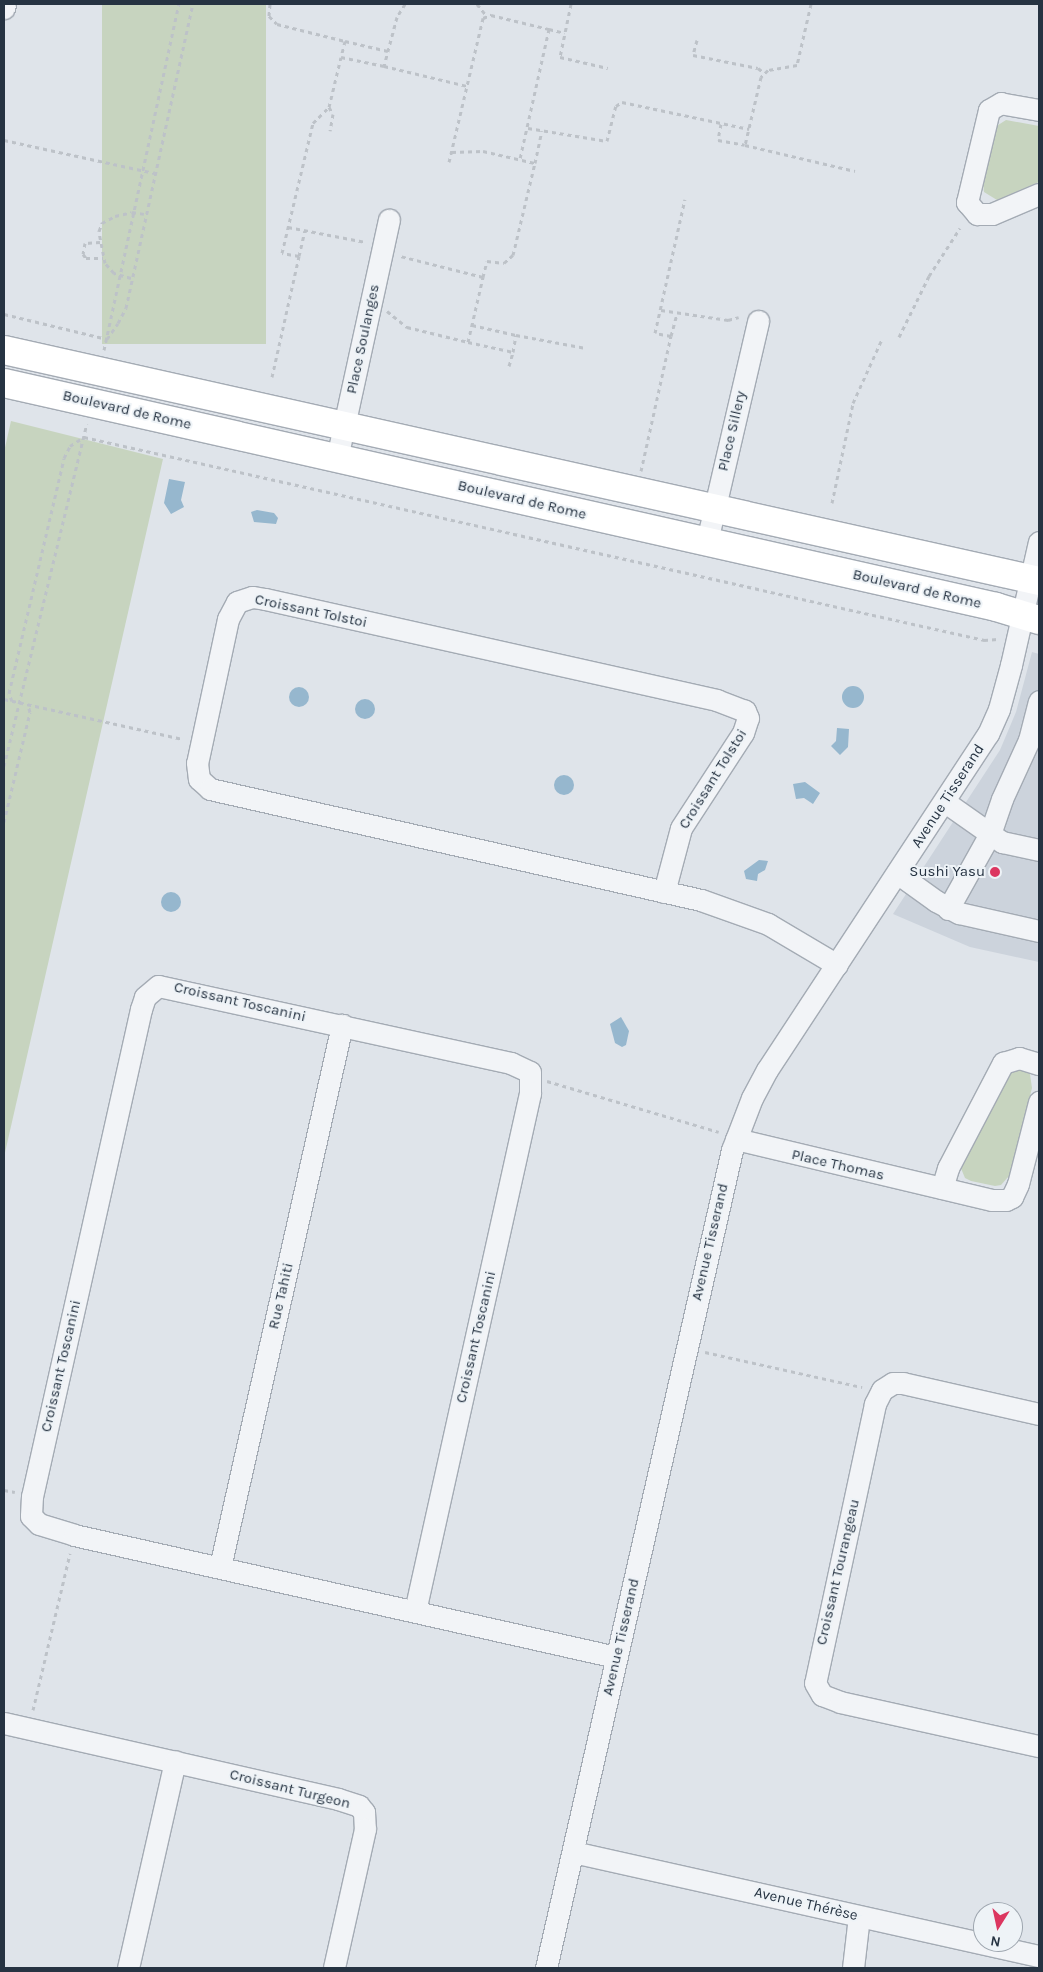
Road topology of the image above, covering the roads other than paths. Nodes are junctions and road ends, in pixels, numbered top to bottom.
1 (5, 4) edge
2 (4, 8) edge
3 (1039, 110) edge
4 (1039, 194) edge
5 (389, 220) dead end
6 (749, 319) road end
7 (4, 350) edge
8 (4, 383) edge
9 (344, 427) junction
10 (337, 458) junction
11 (714, 510) junction
12 (707, 541) junction
13 (1039, 542) edge
14 (1035, 580) edge
15 (1031, 617) edge
16 (1003, 694) junction
17 (1039, 701) edge
18 (945, 802) junction
19 (990, 834) junction
20 (1039, 850) edge
21 (897, 873) junction
22 (664, 892) junction
23 (948, 909) junction
24 (1039, 932) edge
25 (837, 965) junction
26 (342, 1025) junction
27 (1039, 1064) edge
28 (1039, 1102) edge
29 (730, 1136) junction
30 (942, 1188) junction
31 (1039, 1414) edge
32 (220, 1567) junction
33 (415, 1611) junction
34 (616, 1657) junction
35 (4, 1723) edge
36 (1039, 1746) edge
37 (176, 1761) junction
38 (573, 1852) junction
39 (859, 1916) junction
40 (1039, 1956) edge
41 (128, 1968) edge
42 (334, 1968) edge
43 (546, 1968) edge
44 (853, 1968) edge

1 - 2 street
3 - 4 street
5 - 9 street, Place Soulanges
6 - 11 street, Place Sillery
7 - 9 main road, Boulevard de Rome
8 - 10 main road, Boulevard de Rome
9 - 10 street, Place Soulanges
9 - 11 main road, Boulevard de Rome
10 - 12 main road, Boulevard de Rome
11 - 12 street, Place Sillery
11 - 14 main road, Boulevard de Rome
12 - 15 main road, Boulevard de Rome
13 - 14 street, Avenue Tisserand
14 - 15 street, Avenue Tisserand
15 - 16 street, Avenue Tisserand
16 - 17 street
16 - 18 street, Avenue Tisserand
17 - 19 street
18 - 19 street
18 - 21 street, Avenue Tisserand
19 - 20 street
19 - 23 street
21 - 23 street
21 - 25 street, Avenue Tisserand
22 - 22 street, Croissant Tolstoi
22 - 25 street, Croissant Tolstoi
23 - 24 street
25 - 29 street, Avenue Tisserand
26 - 32 street, Rue Tahiti
26 - 32 street, Croissant Toscanini
26 - 33 street, Croissant Toscanini
27 - 30 street
28 - 30 street, Place Thomas
29 - 30 street, Place Thomas
29 - 34 street, Avenue Tisserand
31 - 36 street, Croissant Tourangeau
32 - 33 street, Croissant Toscanini
33 - 34 street, Croissant Toscanini
34 - 38 street, Avenue Tisserand
35 - 37 street, Croissant Turgeon
37 - 41 street
37 - 42 street, Croissant Turgeon
38 - 39 street, Avenue Thérèse
38 - 43 street, Avenue Tisserand
39 - 40 street, Avenue Thérèse
39 - 44 street

